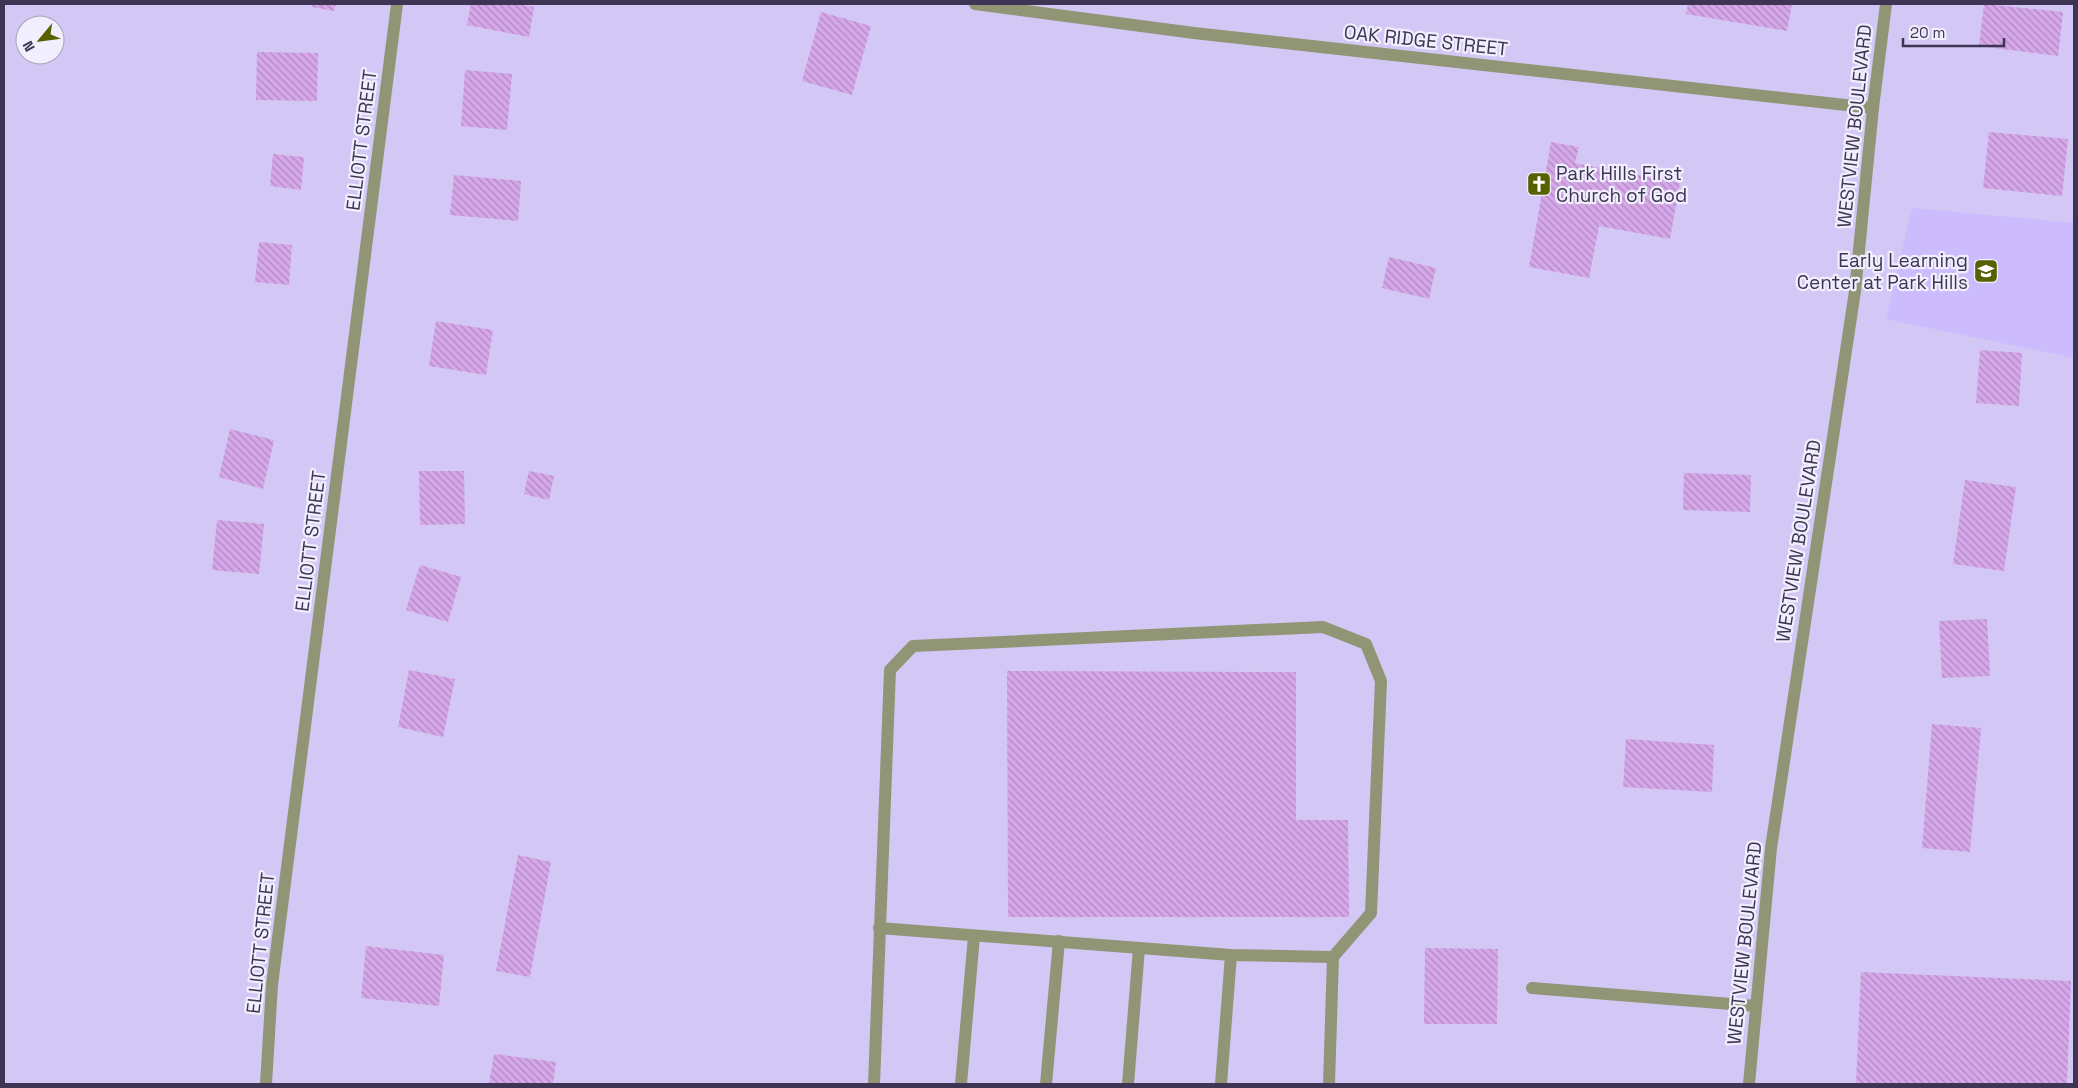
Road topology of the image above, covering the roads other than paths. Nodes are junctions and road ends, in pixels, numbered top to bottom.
1 (397, 4) edge
2 (975, 4) edge
3 (1886, 4) edge
4 (1873, 108) junction
5 (879, 928) junction
6 (974, 936) junction
7 (1059, 941) junction
8 (1139, 948) junction
9 (1231, 955) junction
10 (1333, 957) junction
11 (1532, 988) dead end
12 (1756, 1006) junction
13 (266, 1084) edge
14 (874, 1084) edge
15 (961, 1084) edge
16 (1046, 1084) edge
17 (1128, 1084) edge
18 (1221, 1084) edge
19 (1329, 1084) edge
20 (1749, 1084) edge

1 - 13 street, ELLIOTT STREET
2 - 4 street, OAK RIDGE STREET
3 - 4 street, WESTVIEW BOULEVARD
4 - 12 street, WESTVIEW BOULEVARD
5 - 6 street
5 - 10 street
5 - 14 street
6 - 7 street
6 - 15 street
7 - 8 street
7 - 16 street
8 - 9 street
8 - 17 street
9 - 10 street
9 - 18 street
10 - 19 street
11 - 12 street
12 - 20 street, WESTVIEW BOULEVARD

